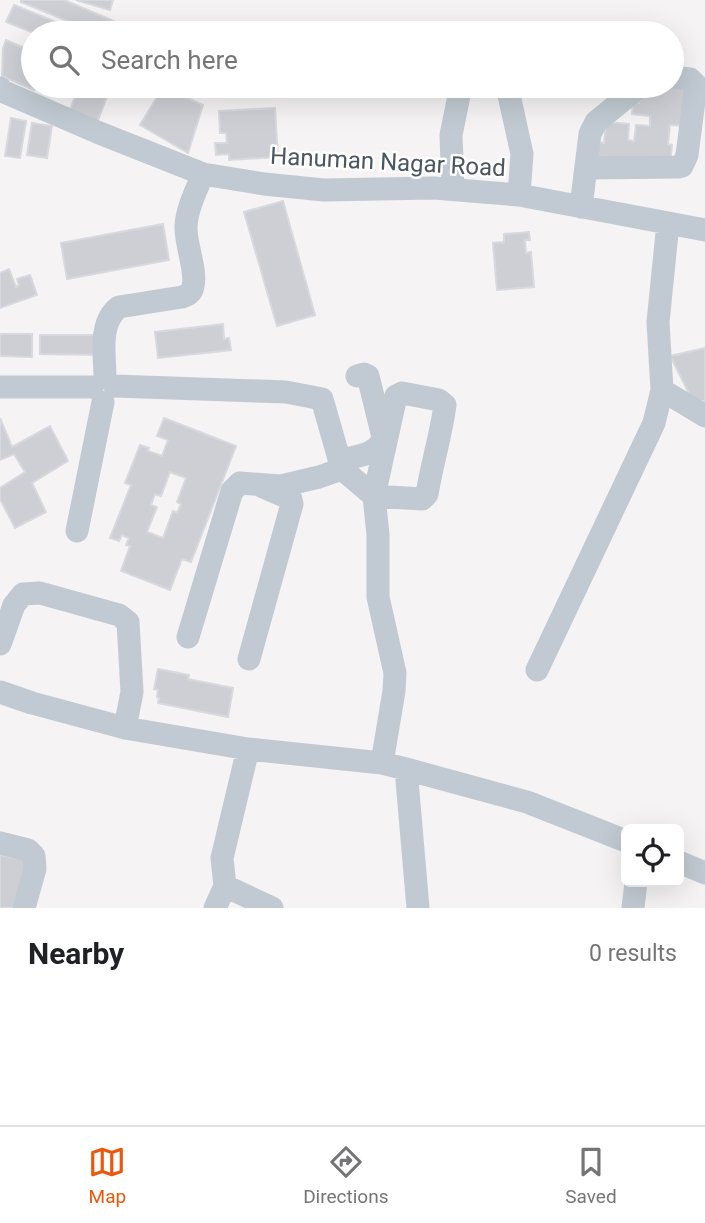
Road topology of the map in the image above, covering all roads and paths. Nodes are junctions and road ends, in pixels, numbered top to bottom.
1 (684, 78) edge
2 (0, 88) edge
3 (459, 98) edge
4 (510, 98) edge
5 (625, 98) edge
6 (586, 168) junction
7 (203, 174) junction
8 (453, 189) junction
9 (519, 195) junction
10 (581, 207) junction
11 (668, 223) junction
12 (705, 230) edge
13 (357, 376) dead end
14 (0, 387) edge
15 (104, 388) junction
16 (662, 390) junction
17 (705, 416) edge
18 (341, 465) junction
19 (256, 485) junction
20 (374, 496) junction
21 (77, 531) dead end
22 (188, 637) dead end
23 (0, 644) edge
24 (249, 659) dead end
25 (537, 670) dead end
26 (0, 692) edge
27 (125, 728) junction
28 (248, 749) junction
29 (382, 764) junction
30 (406, 769) junction
31 (621, 839) edge
32 (0, 843) edge
33 (684, 864) edge
34 (705, 873) edge
35 (225, 886) junction
36 (635, 887) edge
37 (24, 908) edge
38 (215, 908) edge
39 (272, 908) edge
40 (418, 908) edge
41 (633, 908) edge

1 - 6 street
2 - 7 street, Hanuman Nagar Road
3 - 8 street
4 - 9 street
5 - 6 street
6 - 10 street
7 - 8 street, Hanuman Nagar Road
7 - 15 street
8 - 9 street, Hanuman Nagar Road
9 - 10 street, Hanuman Nagar Road
10 - 11 street, Hanuman Nagar Road
11 - 12 street, Hanuman Nagar Road
11 - 16 street
13 - 18 street
14 - 15 street
15 - 18 street
15 - 21 street
16 - 17 street
16 - 25 street
18 - 19 street
18 - 20 street
19 - 22 street
19 - 24 street
20 - 20 street
20 - 29 street
23 - 27 street
26 - 27 street
27 - 28 street
28 - 29 street
28 - 35 street
29 - 30 street
30 - 31 street
30 - 40 street
32 - 37 street
33 - 34 street
35 - 38 street
35 - 39 street
36 - 41 street

